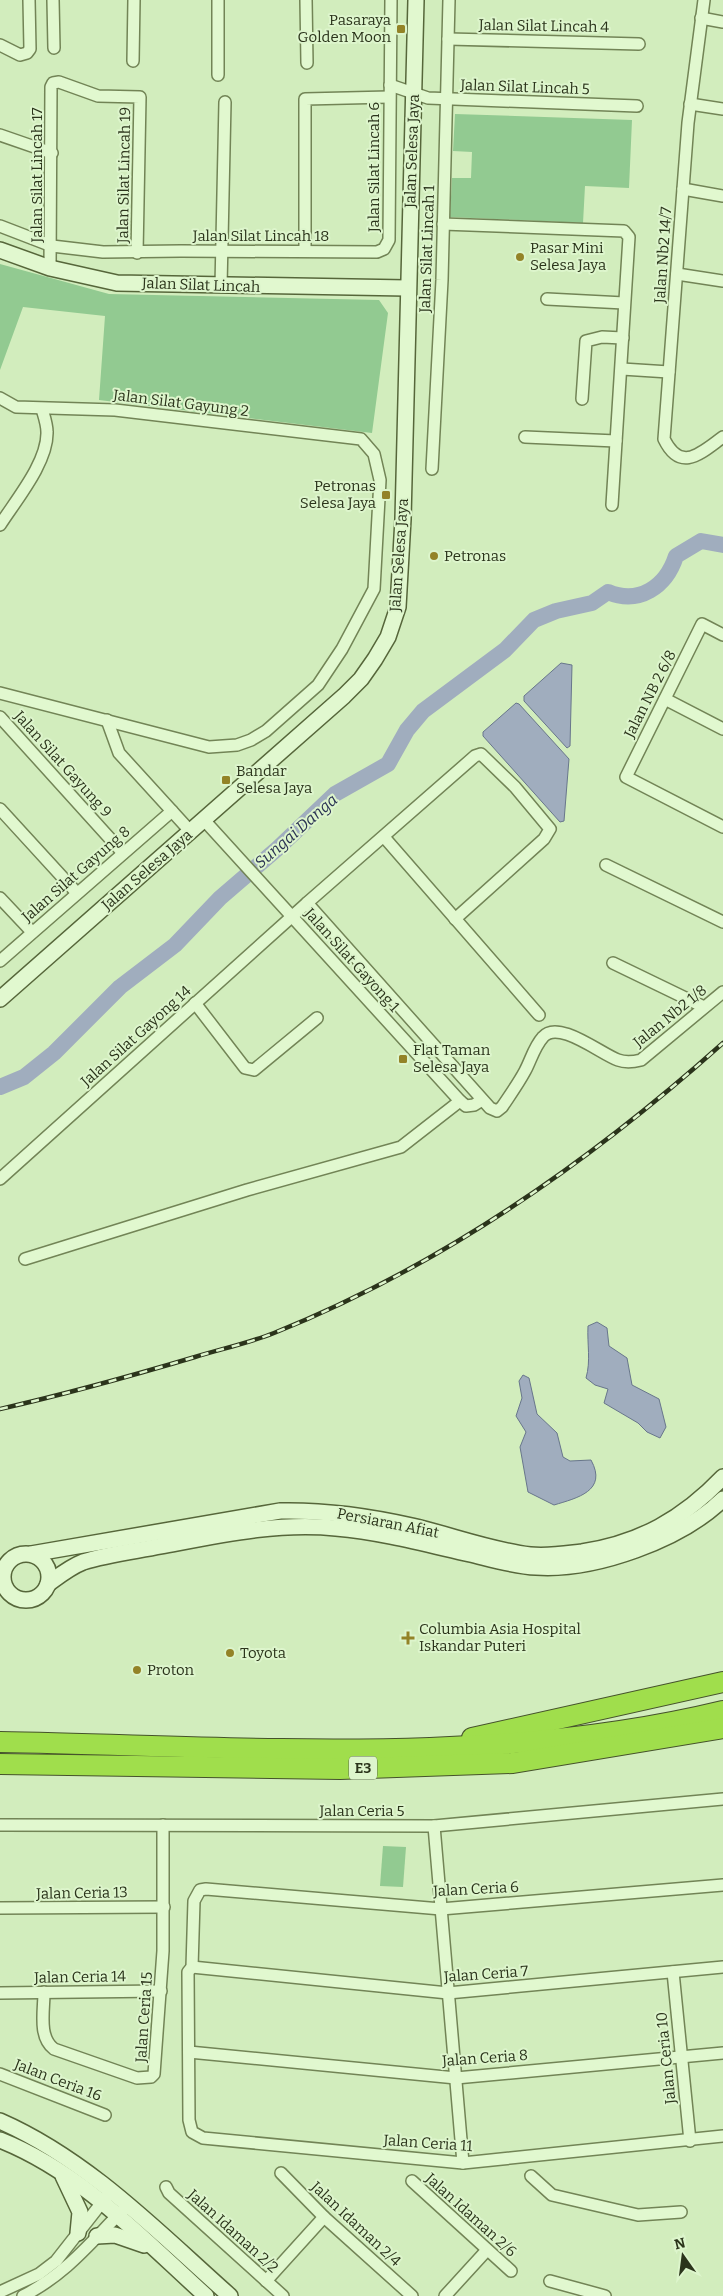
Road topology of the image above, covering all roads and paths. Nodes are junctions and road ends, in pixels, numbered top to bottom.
1 (29, 0) edge
2 (53, 0) edge
3 (134, 0) edge
4 (218, 0) edge
5 (306, 0) edge
6 (391, 0) edge
7 (416, 0) edge
8 (449, 0) edge
9 (704, 0) edge
10 (701, 18) junction
11 (723, 22) edge
12 (448, 39) junction
13 (640, 44) dead end
14 (0, 45) edge
15 (54, 48) dead end
16 (133, 61) dead end
17 (307, 63) dead end
18 (218, 75) dead end
19 (53, 83) joint
20 (390, 84) junction
21 (414, 92) junction
22 (389, 97) junction
23 (447, 99) junction
24 (224, 102) dead end
25 (690, 104) junction
26 (637, 106) dead end
27 (723, 109) edge
28 (0, 135) edge
29 (52, 153) junction
30 (683, 189) junction
31 (723, 196) edge
32 (443, 224) junction
33 (0, 226) edge
34 (52, 246) junction
35 (384, 249) joint
36 (0, 250) edge
37 (305, 251) junction
38 (137, 252) junction
39 (223, 252) junction
40 (50, 268) junction
41 (677, 274) junction
42 (723, 281) edge
43 (221, 286) junction
44 (407, 288) junction
45 (548, 299) dead end
46 (624, 303) junction
47 (623, 338) junction
48 (622, 369) junction
49 (669, 372) junction
50 (0, 398) edge
51 (582, 399) dead end
52 (42, 409) junction
53 (525, 437) dead end
54 (723, 437) edge
55 (616, 441) junction
56 (432, 470) dead end
57 (612, 505) dead end
58 (0, 525) edge
59 (723, 635) edge
60 (0, 693) edge
61 (665, 699) junction
62 (0, 717) edge
63 (106, 720) junction
64 (723, 729) edge
65 (0, 809) edge
66 (172, 811) junction
67 (204, 820) junction
68 (723, 827) edge
69 (191, 832) junction
70 (384, 838) junction
71 (123, 853) junction
72 (606, 865) dead end
73 (76, 892) junction
74 (0, 898) edge
75 (306, 903) junction
76 (292, 915) junction
77 (455, 919) junction
78 (723, 922) edge
79 (32, 932) junction
80 (0, 961) edge
81 (613, 963) dead end
82 (723, 992) edge
83 (0, 1000) edge
84 (196, 1004) junction
85 (704, 1008) junction
86 (539, 1015) dead end
87 (318, 1018) dead end
88 (482, 1100) junction
89 (460, 1101) junction
90 (0, 1179) edge
91 (26, 1259) dead end
92 (723, 1477) edge
93 (723, 1499) edge
94 (411, 1533) junction
95 (31, 1554) junction
96 (557, 1562) junction
97 (48, 1584) junction
98 (723, 1682) edge
99 (723, 1711) edge
100 (723, 1728) edge
101 (0, 1742) edge
102 (434, 1748) junction
103 (0, 1764) edge
104 (723, 1800) edge
105 (0, 1825) edge
106 (163, 1825) junction
107 (434, 1826) junction
108 (723, 1885) edge
109 (164, 1907) junction
110 (0, 1908) edge
111 (441, 1908) junction
112 (192, 1967) junction
113 (723, 1967) edge
114 (673, 1972) junction
115 (44, 1992) junction
116 (160, 1992) junction
117 (0, 1993) edge
118 (448, 1993) junction
119 (188, 2052) junction
120 (723, 2053) edge
121 (681, 2056) junction
122 (0, 2074) edge
123 (456, 2078) junction
124 (105, 2115) dead end
125 (0, 2121) edge
126 (723, 2136) edge
127 (0, 2140) edge
128 (690, 2141) junction
129 (463, 2163) junction
130 (59, 2170) junction
131 (281, 2173) dead end
132 (532, 2176) dead end
133 (412, 2181) dead end
134 (166, 2187) dead end
135 (107, 2197) junction
136 (127, 2205) junction
137 (681, 2212) dead end
138 (116, 2216) junction
139 (324, 2217) junction
140 (78, 2233) junction
141 (97, 2236) junction
142 (153, 2248) junction
143 (487, 2250) junction
144 (511, 2271) dead end
145 (266, 2281) junction
146 (550, 2281) dead end
147 (0, 2292) edge
148 (23, 2296) edge
149 (206, 2296) edge
150 (230, 2296) edge
151 (283, 2296) edge
152 (412, 2296) edge
153 (445, 2296) edge
154 (605, 2296) edge

1 - 14 street
2 - 15 street
3 - 16 street
4 - 18 street
5 - 17 street
6 - 20 street, Jalan Silat Lincah 6
7 - 21 street, Jalan Selesa Jaya
8 - 12 street, Jalan Silat Lincah 1
9 - 10 street, Jalan Nb2 14/7
10 - 11 street
10 - 25 street, Jalan Nb2 14/7
12 - 13 street, Jalan Silat Lincah 4
12 - 23 street, Jalan Silat Lincah 1
19 - 29 street, Jalan Silat Lincah 17
19 - 38 street, Jalan Silat Lincah 19
20 - 21 street, Jalan Silat Lincah 6
20 - 22 street, Jalan Silat Lincah 6
21 - 23 street, Jalan Silat Lincah 5
21 - 44 street, Jalan Selesa Jaya
22 - 35 street, Jalan Silat Lincah 6
22 - 37 street
23 - 26 street, Jalan Silat Lincah 5
23 - 32 street, Jalan Silat Lincah 1
24 - 39 street
25 - 27 street
25 - 30 street, Jalan Nb2 14/7
28 - 29 street
29 - 34 street, Jalan Silat Lincah 17
30 - 31 street
30 - 41 street, Jalan Nb2 14/7
32 - 46 street
32 - 56 street, Jalan Silat Lincah 1
33 - 34 street, Jalan Silat Lincah 18
34 - 38 street, Jalan Silat Lincah 18
34 - 40 street, Jalan Silat Lincah 17
35 - 37 street, Jalan Silat Lincah 18
36 - 40 street, Jalan Silat Lincah
37 - 39 street, Jalan Silat Lincah 18
38 - 39 street, Jalan Silat Lincah 18
39 - 43 street
40 - 43 street, Jalan Silat Lincah
41 - 42 street
41 - 49 street, Jalan Nb2 14/7
43 - 44 street, Jalan Silat Lincah
44 - 67 street, Jalan Selesa Jaya
45 - 46 street
46 - 47 street
47 - 48 street
47 - 51 street
48 - 49 street
48 - 55 street
49 - 54 street, Jalan Nb2 14/7
50 - 52 street, Jalan Silat Gayung 2
52 - 58 street
52 - 63 street, Jalan Silat Gayung 2
53 - 55 street
55 - 57 street
59 - 61 street, Jalan NB 2 6/8
60 - 63 street
61 - 64 street
61 - 68 street, Jalan NB 2 6/8
62 - 71 street, Jalan Silat Gayung 9
63 - 66 street
65 - 73 street
66 - 69 street
66 - 71 street, Jalan Silat Gayung 8
67 - 69 street, Jalan Selesa Jaya
67 - 76 street, Jalan Silat Gayong 1
69 - 83 street, Jalan Selesa Jaya
70 - 75 street, Jalan Silat Gayong 14
70 - 77 street
70 - 77 street, Jalan Silat Gayong 14
71 - 73 street, Jalan Silat Gayung 8
72 - 78 street
73 - 79 street, Jalan Silat Gayung 8
74 - 79 street
75 - 76 street, Jalan Silat Gayong 14
75 - 88 street
76 - 84 street, Jalan Silat Gayong 14
76 - 89 street, Jalan Silat Gayong 1
77 - 86 street
79 - 80 street, Jalan Silat Gayung 8
81 - 85 street
82 - 85 street, Jalan Nb2 1/8
84 - 87 street
84 - 90 street, Jalan Silat Gayong 14
85 - 88 street, Jalan Nb2 1/8
88 - 89 street
89 - 91 street
92 - 96 street, Persiaran Afiat
93 - 96 street, Persiaran Afiat
94 - 95 street, Persiaran Afiat
94 - 96 street, Persiaran Afiat
94 - 97 street, Persiaran Afiat
95 - 97 street
95 - 97 street, Persiaran Afiat
98 - 102 highway
99 - 102 highway, E3
100 - 103 highway, E3
101 - 102 highway, E3
104 - 107 street, Jalan Ceria 5
105 - 106 street, Jalan Ceria 5
106 - 107 street, Jalan Ceria 5
106 - 109 street, Jalan Ceria 15
107 - 111 street
108 - 111 street, Jalan Ceria 6
109 - 110 street, Jalan Ceria 13
109 - 116 street, Jalan Ceria 15
111 - 112 street, Jalan Ceria 6
111 - 118 street
112 - 118 street, Jalan Ceria 7
112 - 119 street
113 - 114 street, Jalan Ceria 7
114 - 118 street, Jalan Ceria 7
114 - 121 street, Jalan Ceria 10
115 - 116 street, Jalan Ceria 14
115 - 116 street, Jalan Ceria 15
115 - 117 street, Jalan Ceria 14
118 - 123 street
119 - 123 street, Jalan Ceria 8
119 - 129 street, Jalan Ceria 11
120 - 121 street, Jalan Ceria 8
121 - 123 street, Jalan Ceria 8
121 - 128 street, Jalan Ceria 10
122 - 124 street, Jalan Ceria 16
123 - 129 street
125 - 135 street
126 - 128 street, Jalan Ceria 11
127 - 130 street
128 - 129 street, Jalan Ceria 11
130 - 135 street
130 - 140 street
131 - 139 street, Jalan Idaman 2/4
132 - 137 street
133 - 143 street, Jalan Idaman 2/6
134 - 145 street, Jalan Idaman 2/2
135 - 136 street
135 - 138 street
135 - 140 street
136 - 138 street
136 - 150 street
138 - 141 street
138 - 142 street
139 - 145 street
139 - 152 street, Jalan Idaman 2/4
140 - 147 street
141 - 142 street
141 - 148 street
142 - 149 street
143 - 144 street, Jalan Idaman 2/6
143 - 153 street
145 - 151 street, Jalan Idaman 2/2
146 - 154 street

